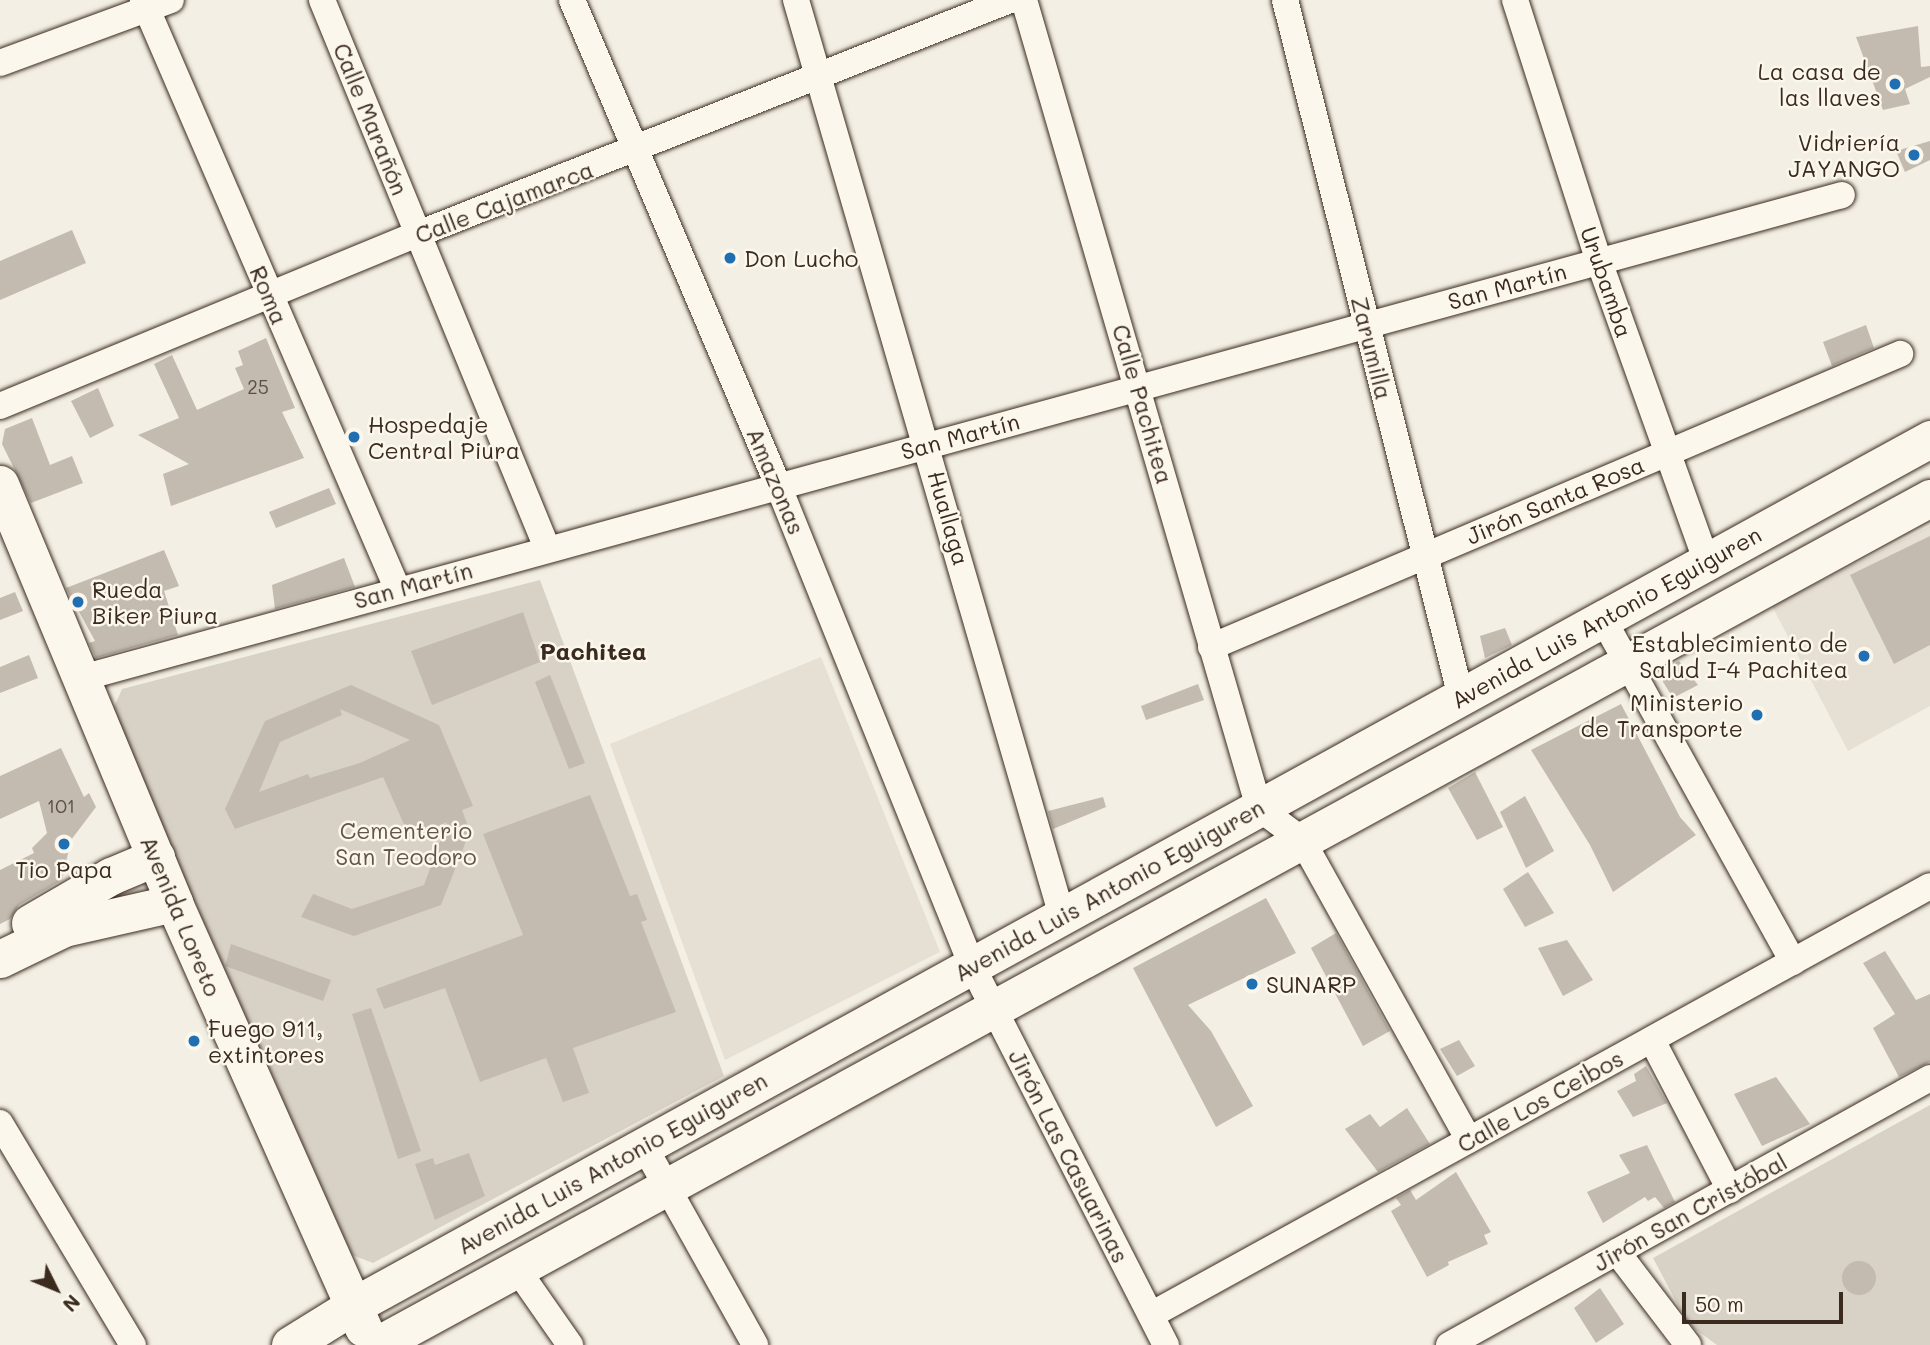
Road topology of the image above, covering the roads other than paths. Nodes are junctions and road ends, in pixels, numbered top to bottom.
1 (171, 0) edge
2 (322, 0) edge
3 (572, 0) edge
4 (796, 0) edge
5 (1010, 0) edge
6 (1024, 0) edge
7 (1284, 0) edge
8 (1516, 0) edge
9 (145, 5) edge
10 (0, 63) edge
11 (821, 77) junction
12 (635, 151) junction
13 (1842, 195) dead end
14 (418, 234) junction
15 (1599, 261) junction
16 (270, 297) junction
17 (1366, 325) junction
18 (1900, 354) dead end
19 (1139, 387) junction
20 (0, 406) edge
21 (1930, 439) edge
22 (928, 444) junction
23 (1667, 453) junction
24 (0, 484) edge
25 (778, 485) junction
26 (1930, 498) edge
27 (547, 548) junction
28 (1424, 556) junction
29 (1707, 562) junction
30 (397, 589) junction
31 (1603, 619) junction
32 (1210, 647) junction
33 (1627, 663) junction
34 (78, 679) junction
35 (1461, 696) junction
36 (1259, 808) junction
37 (1302, 840) junction
38 (156, 857) junction
39 (1930, 886) edge
40 (174, 903) junction
41 (1062, 916) junction
42 (0, 937) edge
43 (0, 959) edge
44 (1793, 962) junction
45 (972, 966) junction
46 (993, 1009) junction
47 (1652, 1040) junction
48 (1930, 1078) edge
49 (0, 1123) edge
50 (1469, 1140) junction
51 (644, 1146) junction
52 (667, 1187) junction
53 (1730, 1190) junction
54 (1616, 1252) junction
55 (517, 1269) junction
56 (353, 1306) junction
57 (1151, 1315) junction
58 (1464, 1341) edge
59 (133, 1345) edge
60 (290, 1345) edge
61 (370, 1345) edge
62 (377, 1345) edge
63 (570, 1345) edge
64 (755, 1345) edge
65 (1166, 1345) edge
66 (1688, 1345) edge

1 - 9 street
2 - 14 street, Calle Marañón
3 - 12 street, Amazonas
4 - 11 street, Huallaga
5 - 11 street, Calle Cajamarca
6 - 19 street, Calle Pachitea
7 - 17 street, Zarumilla
8 - 15 street, Urubamba
9 - 10 street
9 - 16 street, Roma
11 - 12 street, Calle Cajamarca
11 - 22 street, Huallaga
12 - 14 street, Calle Cajamarca
12 - 25 street, Amazonas
13 - 15 street, San Martín
14 - 16 street, Calle Cajamarca
14 - 27 street, Calle Marañón
15 - 17 street, San Martín
15 - 23 street, Urubamba
16 - 20 street, Calle Cajamarca
16 - 30 street, Roma
17 - 19 street, San Martín
17 - 28 street, Zarumilla
18 - 23 street, Jirón Santa Rosa
19 - 22 street, San Martín
19 - 32 street, Calle Pachitea
21 - 29 main road, Avenida Luis Antonio Eguiguren
22 - 25 street, San Martín
22 - 41 street, Huallaga
23 - 28 street, Jirón Santa Rosa
23 - 29 street, Urubamba
24 - 34 main road, Avenida Loreto
25 - 27 street, San Martín
25 - 45 street, Amazonas
26 - 33 main road, Avenida Luis Antonio Eguiguren
27 - 30 street, San Martín
28 - 32 street, Jirón Santa Rosa
28 - 35 street, Zarumilla
29 - 31 main road, Avenida Luis Antonio Eguiguren
30 - 34 street, San Martín
31 - 33 street
31 - 35 main road, Avenida Luis Antonio Eguiguren
32 - 36 street, Calle Pachitea
33 - 37 main road, Avenida Luis Antonio Eguiguren
33 - 44 street
34 - 38 main road, Avenida Loreto
35 - 36 main road, Avenida Luis Antonio Eguiguren
36 - 37 street
36 - 41 main road, Avenida Luis Antonio Eguiguren
37 - 46 main road, Avenida Luis Antonio Eguiguren
37 - 50 street
38 - 40 main road, Avenida Loreto
38 - 42 main road
39 - 44 street, Calle Los Ceibos
40 - 43 main road
40 - 56 main road, Avenida Loreto
41 - 45 main road, Avenida Luis Antonio Eguiguren
44 - 47 street, Calle Los Ceibos
45 - 46 street, Jirón Las Casuarinas
45 - 51 main road, Avenida Luis Antonio Eguiguren
46 - 52 main road, Avenida Luis Antonio Eguiguren
46 - 57 street, Jirón Las Casuarinas
47 - 50 street, Calle Los Ceibos
47 - 53 street
48 - 53 street, Jirón San Cristóbal
49 - 59 street
50 - 57 street, Calle Los Ceibos
51 - 52 street
51 - 56 main road, Avenida Luis Antonio Eguiguren
52 - 55 main road, Avenida Luis Antonio Eguiguren
52 - 64 street
53 - 54 street, Jirón San Cristóbal
54 - 58 street, Jirón San Cristóbal
54 - 66 street
55 - 62 main road, Avenida Luis Antonio Eguiguren
55 - 63 street
56 - 60 main road, Avenida Luis Antonio Eguiguren
56 - 61 main road, Avenida Loreto
57 - 65 street, Jirón Las Casuarinas

